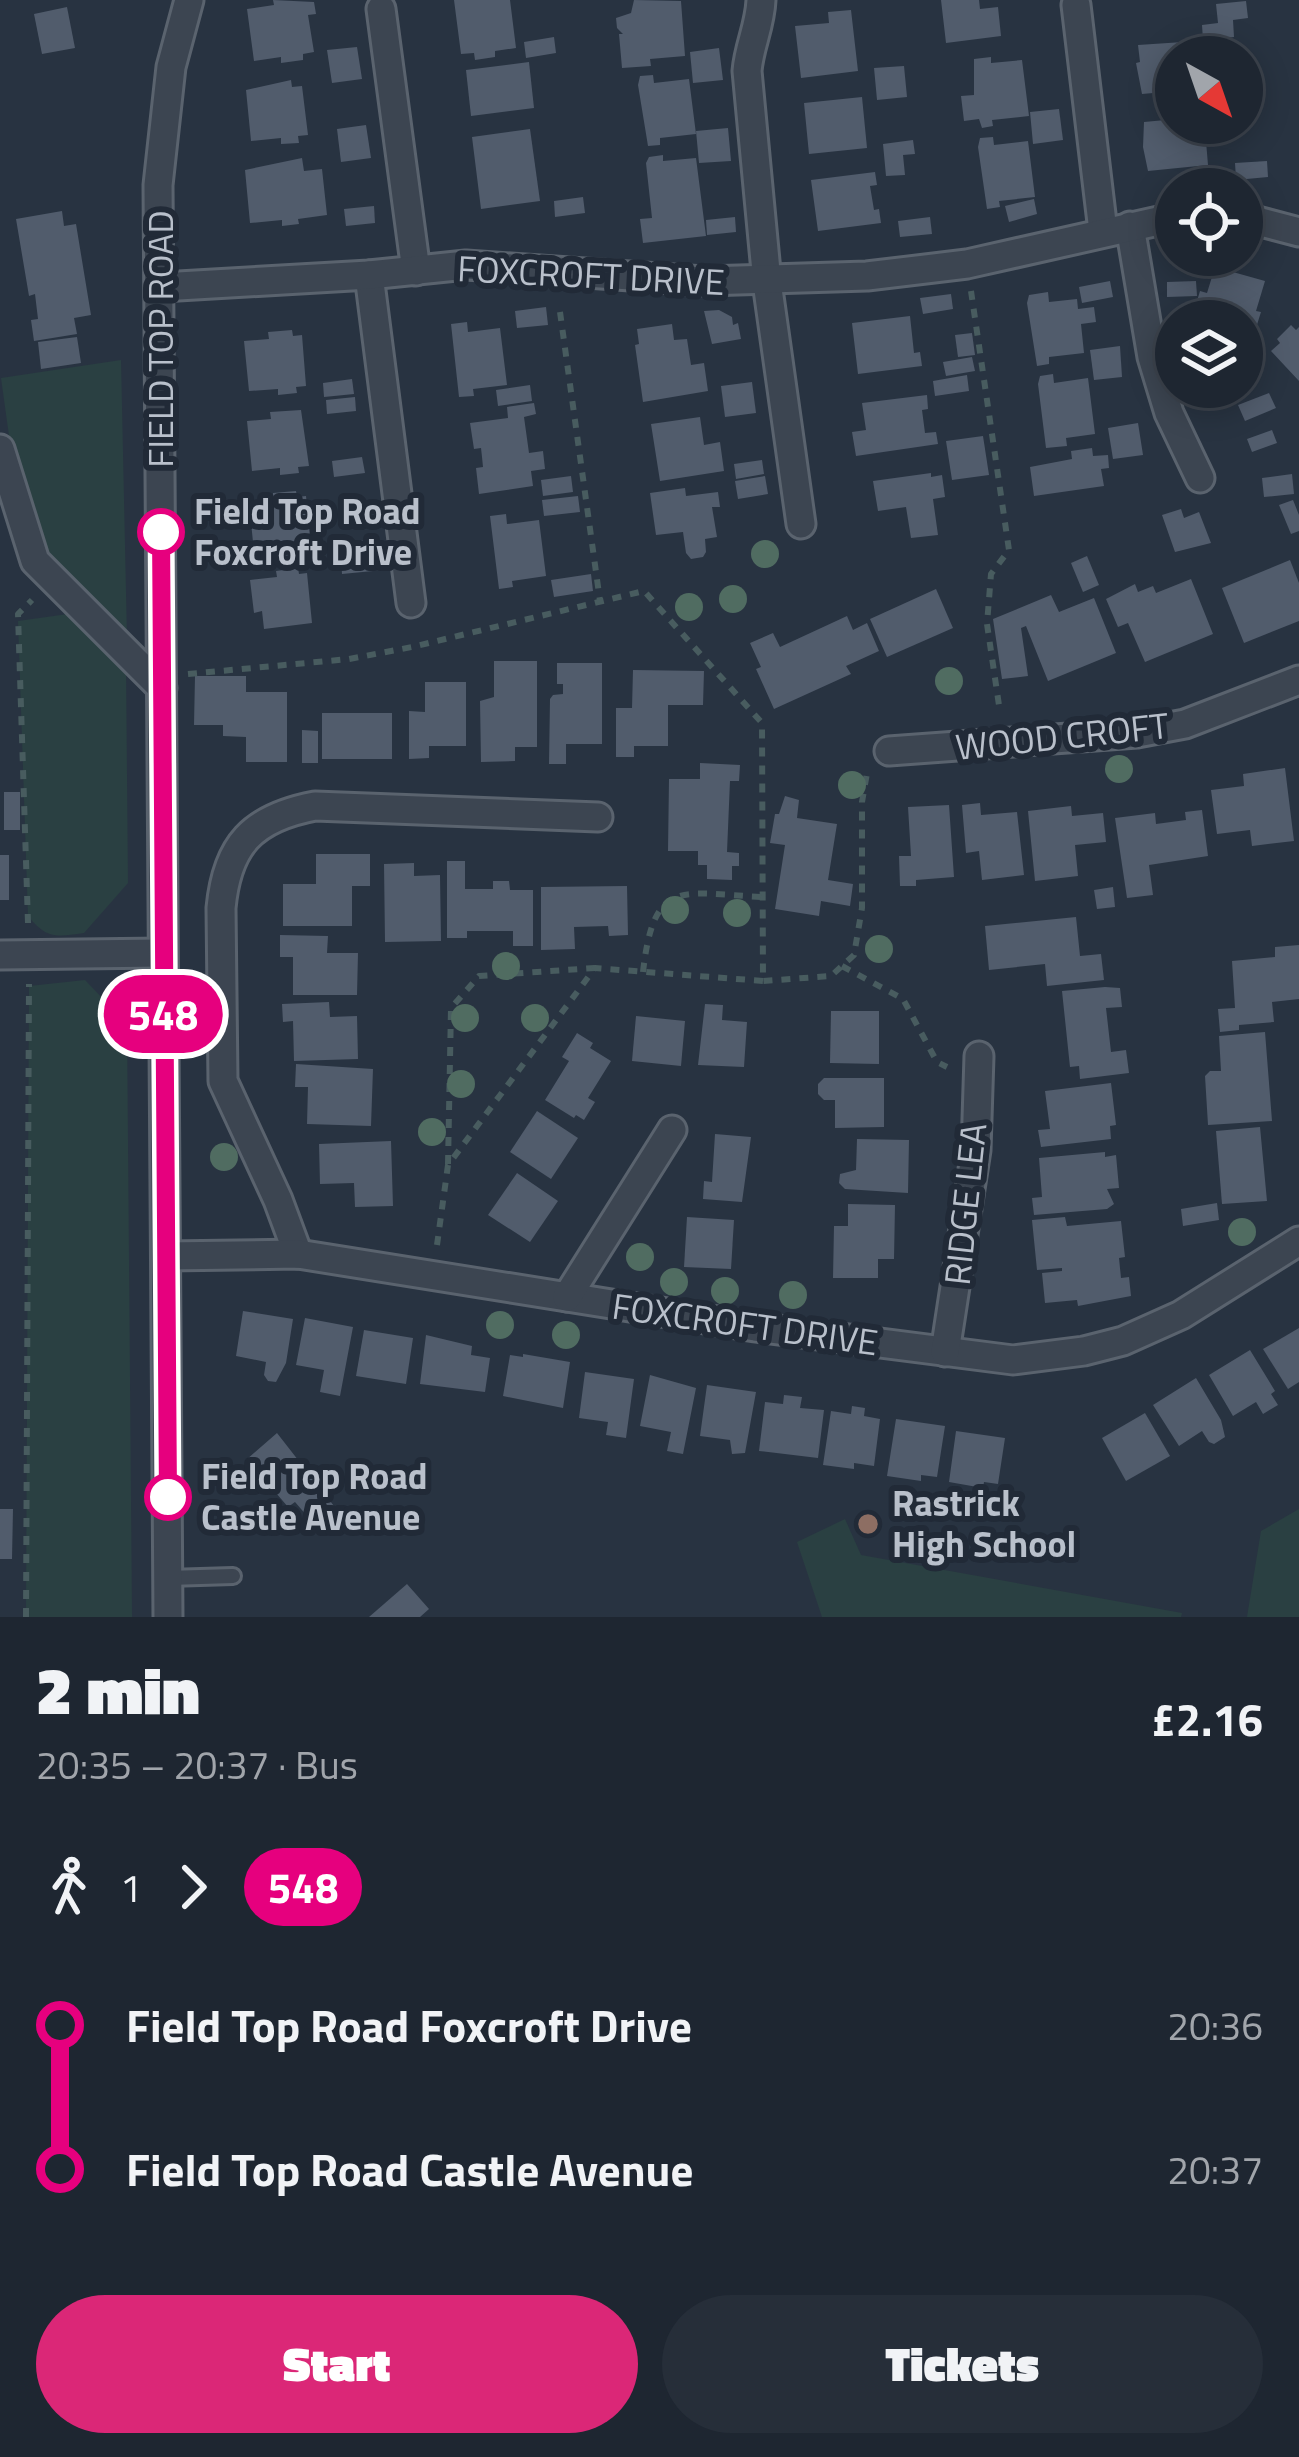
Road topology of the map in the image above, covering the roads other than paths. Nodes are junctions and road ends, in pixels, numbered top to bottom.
1 (189, 0) edge
2 (761, 0) edge
3 (1076, 5) dead end
4 (381, 9) dead end
5 (1155, 221) edge
6 (1263, 223) edge
7 (1116, 229) junction
8 (1299, 232) edge
9 (416, 271) junction
10 (369, 275) junction
11 (767, 282) junction
12 (161, 286) junction
13 (0, 449) edge
14 (1199, 478) dead end
15 (801, 524) dead end
16 (411, 603) dead end
17 (1299, 680) edge
18 (161, 682) junction
19 (889, 751) road end
20 (598, 817) dead end
21 (162, 953) junction
22 (14, 955) edge
23 (977, 1068) road end
24 (672, 1130) dead end
25 (1299, 1241) edge
26 (298, 1254) junction
27 (166, 1256) junction
28 (567, 1298) junction
29 (945, 1352) junction
30 (233, 1576) dead end
31 (168, 1578) junction
32 (168, 1617) edge

1 - 12 street, FIELD TOP ROAD
2 - 11 street, FOXCROFT DRIVE
3 - 7 street
4 - 9 street, FOXCROFT DRIVE
5 - 7 street, FOXCROFT DRIVE
6 - 8 street
7 - 11 street, FOXCROFT DRIVE
7 - 14 street
9 - 10 street, FOXCROFT DRIVE
9 - 11 street, FOXCROFT DRIVE
10 - 12 street, FOXCROFT DRIVE
10 - 16 street
11 - 15 street, FOXCROFT DRIVE
12 - 18 street, FIELD TOP ROAD
13 - 18 street
17 - 19 street, WOOD CROFT
18 - 21 street, FIELD TOP ROAD
20 - 26 street
21 - 22 street
21 - 27 street, FIELD TOP ROAD
23 - 29 street, RIDGE LEA
24 - 28 street
25 - 29 street, FOXCROFT DRIVE
26 - 27 street, FOXCROFT DRIVE
26 - 28 street, FOXCROFT DRIVE
27 - 31 street, FIELD TOP ROAD
28 - 29 street, FOXCROFT DRIVE
30 - 31 lane
31 - 32 street, FIELD TOP ROAD

